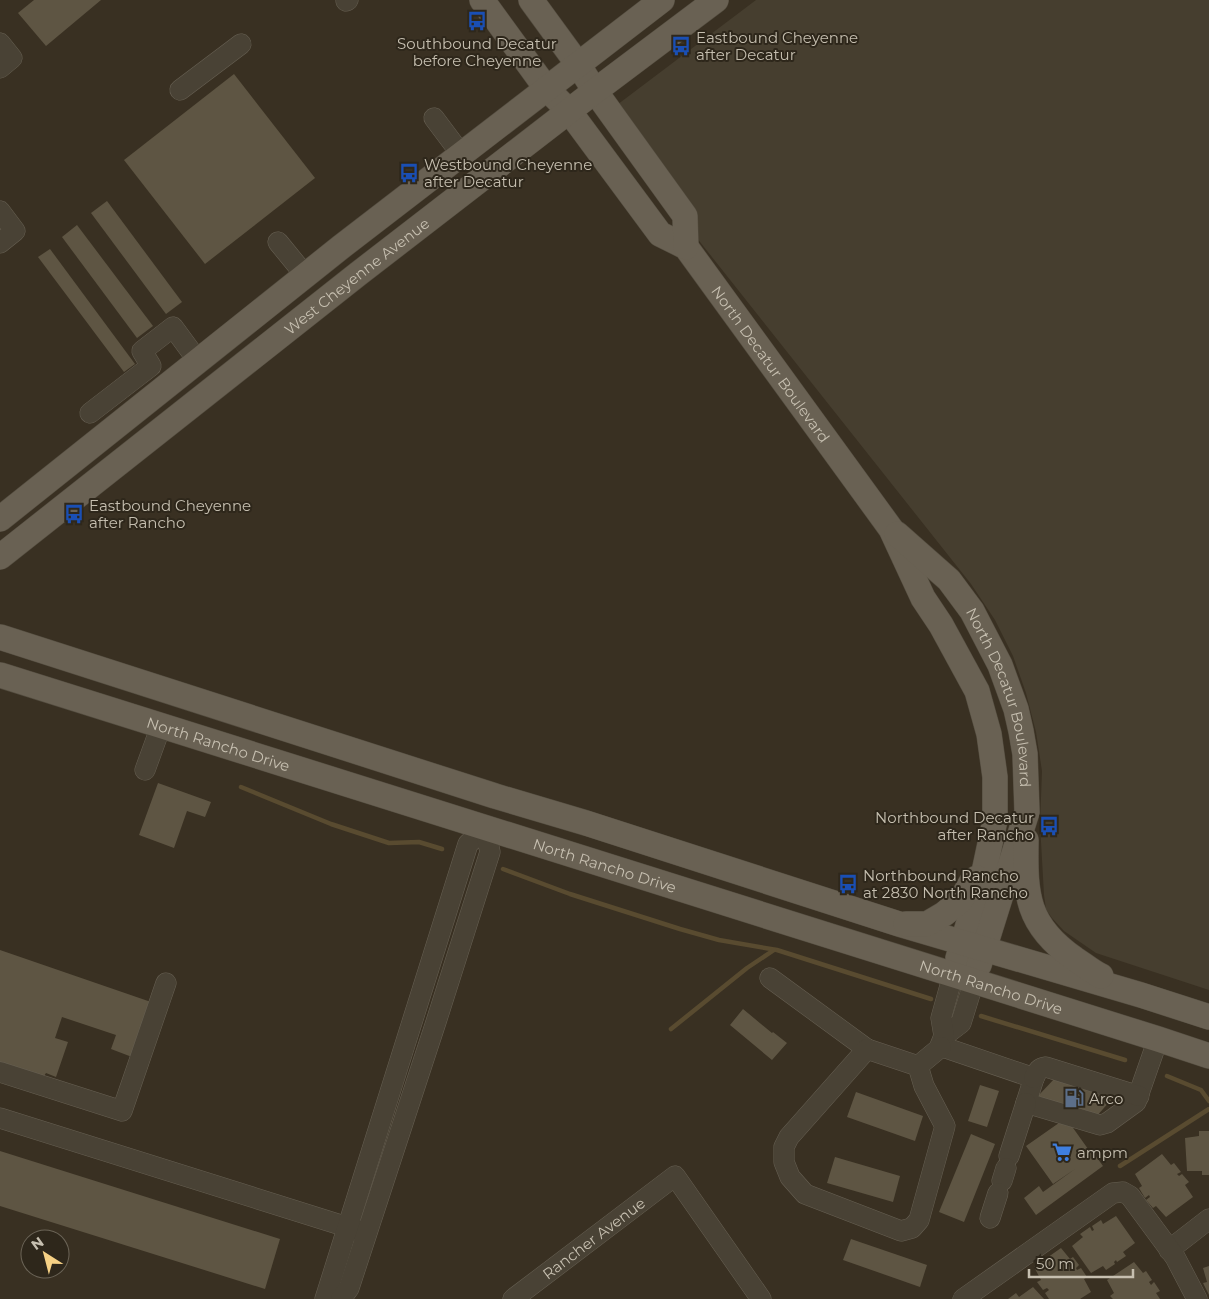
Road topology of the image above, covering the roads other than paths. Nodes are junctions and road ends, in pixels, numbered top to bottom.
1 (482, 0) edge
2 (531, 0) edge
3 (662, 0) edge
4 (716, 0) edge
5 (0, 43) edge
6 (241, 44) dead end
7 (578, 63) junction
8 (0, 68) edge
9 (546, 88) junction
10 (180, 90) dead end
11 (595, 91) junction
12 (570, 111) junction
13 (434, 118) dead end
14 (461, 154) junction
15 (0, 211) edge
16 (0, 242) edge
17 (278, 242) dead end
18 (686, 246) junction
19 (305, 275) junction
20 (198, 361) junction
21 (90, 413) dead end
22 (0, 519) edge
23 (891, 529) junction
24 (0, 557) edge
25 (0, 636) edge
26 (0, 675) edge
27 (161, 726) junction
28 (145, 770) dead end
29 (494, 796) junction
30 (1027, 812) junction
31 (485, 828) junction
32 (984, 872) junction
33 (899, 924) junction
34 (974, 946) junction
35 (770, 978) dead end
36 (964, 978) junction
37 (166, 983) dead end
38 (1141, 995) junction
39 (414, 1014) junction
40 (1209, 1017) edge
41 (436, 1022) junction
42 (1158, 1038) junction
43 (943, 1041) junction
44 (867, 1049) junction
45 (1209, 1056) edge
46 (918, 1066) junction
47 (0, 1072) edge
48 (1034, 1078) junction
49 (1139, 1096) junction
50 (1026, 1103) junction
51 (0, 1118) edge
52 (990, 1218) dead end
53 (1209, 1219) edge
54 (358, 1230) junction
55 (1169, 1250) junction
56 (325, 1299) edge
57 (341, 1299) edge
58 (513, 1299) edge
59 (761, 1299) edge
60 (963, 1299) edge
61 (1197, 1299) edge

1 - 9 main road, North Decatur Boulevard
2 - 7 main road
3 - 7 main road, West Cheyenne Avenue
4 - 11 main road, West Cheyenne Avenue
5 - 8 street
6 - 10 street
7 - 9 main road, West Cheyenne Avenue
7 - 11 main road
9 - 12 main road, North Decatur Boulevard
9 - 14 main road, West Cheyenne Avenue
11 - 12 main road, West Cheyenne Avenue
11 - 18 main road
12 - 18 main road, North Decatur Boulevard
12 - 24 main road, West Cheyenne Avenue
13 - 14 street
14 - 19 main road, West Cheyenne Avenue
15 - 16 street
17 - 19 street
18 - 23 main road, North Decatur Boulevard
19 - 20 main road, West Cheyenne Avenue
20 - 21 street
20 - 22 main road, West Cheyenne Avenue
23 - 30 main road, North Decatur Boulevard
23 - 32 main road, North Decatur Boulevard
25 - 29 main road
26 - 27 main road, North Rancho Drive
27 - 28 street
27 - 31 main road, North Rancho Drive
29 - 31 main road
29 - 33 main road
30 - 34 main road, North Decatur Boulevard
30 - 38 main road
31 - 36 main road, North Rancho Drive
31 - 39 street
31 - 41 street
32 - 33 main road
32 - 34 main road, North Decatur Boulevard
33 - 34 main road
34 - 36 main road, North Decatur Boulevard
34 - 38 main road
35 - 44 street
36 - 42 main road, North Rancho Drive
36 - 43 street
37 - 47 street
38 - 40 main road
39 - 41 street
39 - 54 street
41 - 54 street
42 - 45 main road, North Rancho Drive
42 - 49 street
43 - 46 street
43 - 48 street
44 - 46 street
44 - 46 street
48 - 49 street
48 - 50 street
49 - 50 street
50 - 52 street
51 - 54 street
53 - 55 street
54 - 56 street
54 - 57 street
55 - 60 street
55 - 61 street
58 - 59 street, Rancher Avenue

